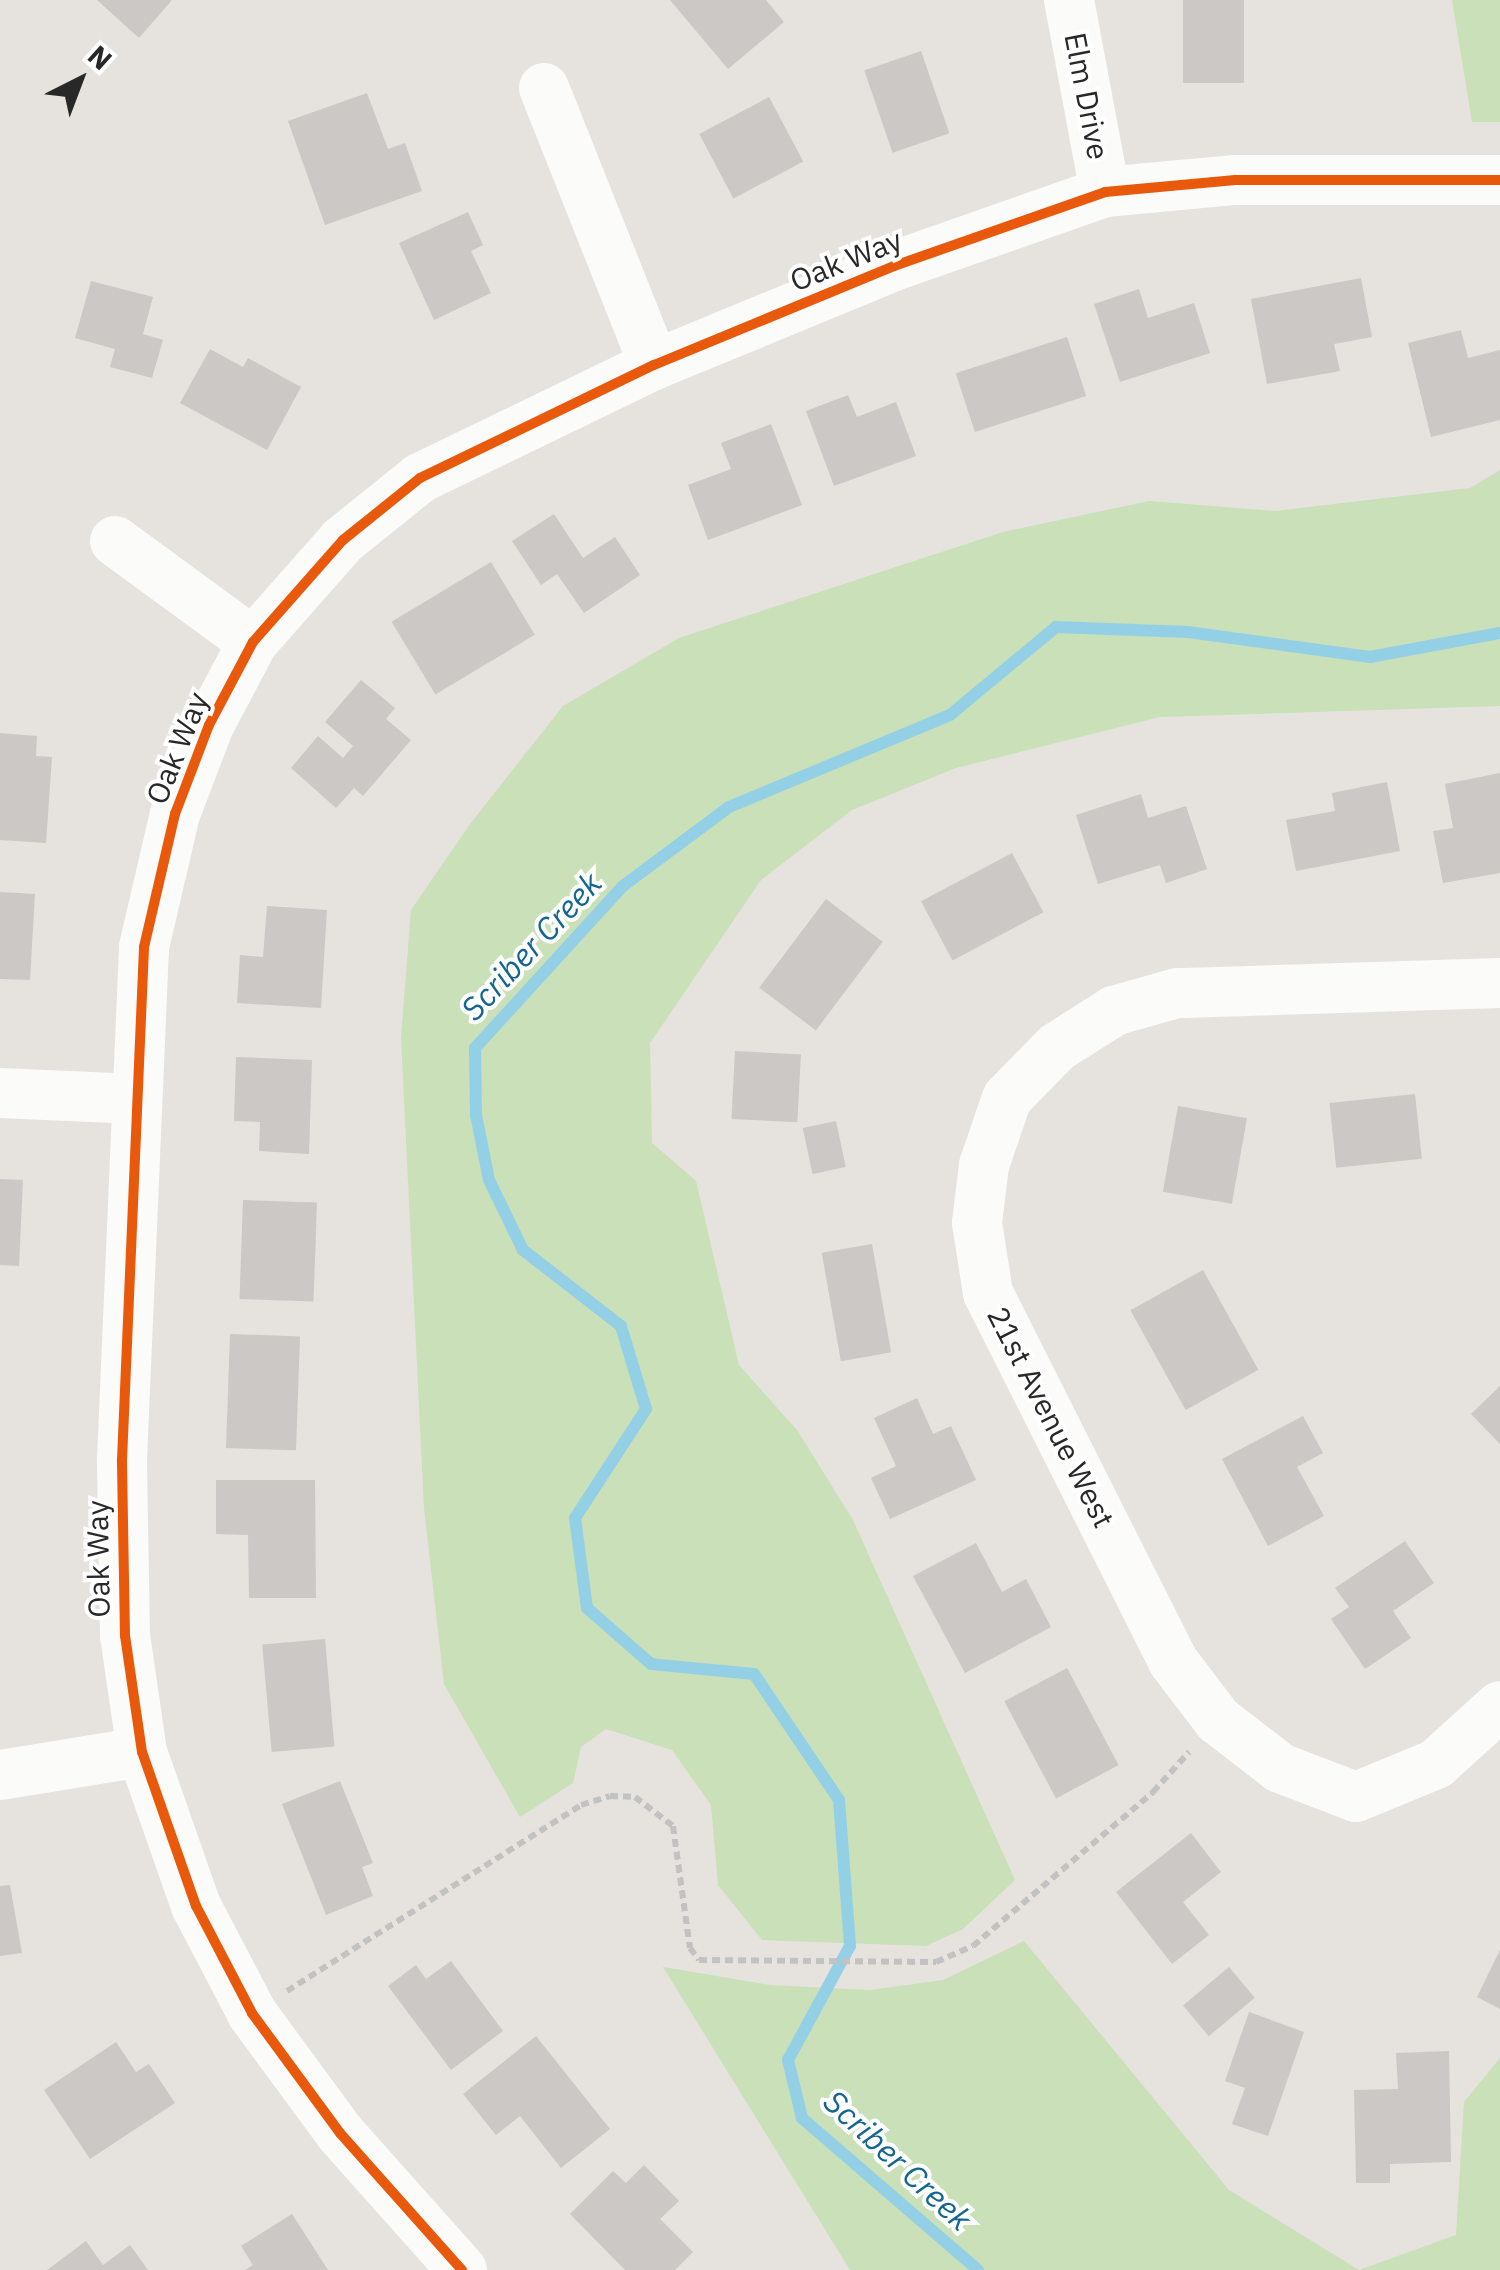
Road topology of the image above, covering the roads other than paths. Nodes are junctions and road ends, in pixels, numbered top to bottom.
1 (1068, 0) edge
2 (544, 88) dead end
3 (1500, 180) edge
4 (1105, 192) junction
5 (654, 366) junction
6 (115, 541) dead end
7 (253, 642) junction
8 (1500, 983) edge
9 (0, 1093) edge
10 (136, 1099) junction
11 (1500, 1706) edge
12 (142, 1752) junction
13 (0, 1775) edge
14 (462, 2270) edge

1 - 4 street, Elm Drive
2 - 5 street
3 - 4 street, Oak Way
4 - 5 street, Oak Way
5 - 7 street, Oak Way
6 - 7 street
7 - 10 street, Oak Way
8 - 11 street, 21st Avenue West
9 - 10 street
10 - 12 street, Oak Way
12 - 13 street
12 - 14 street, Oak Way

